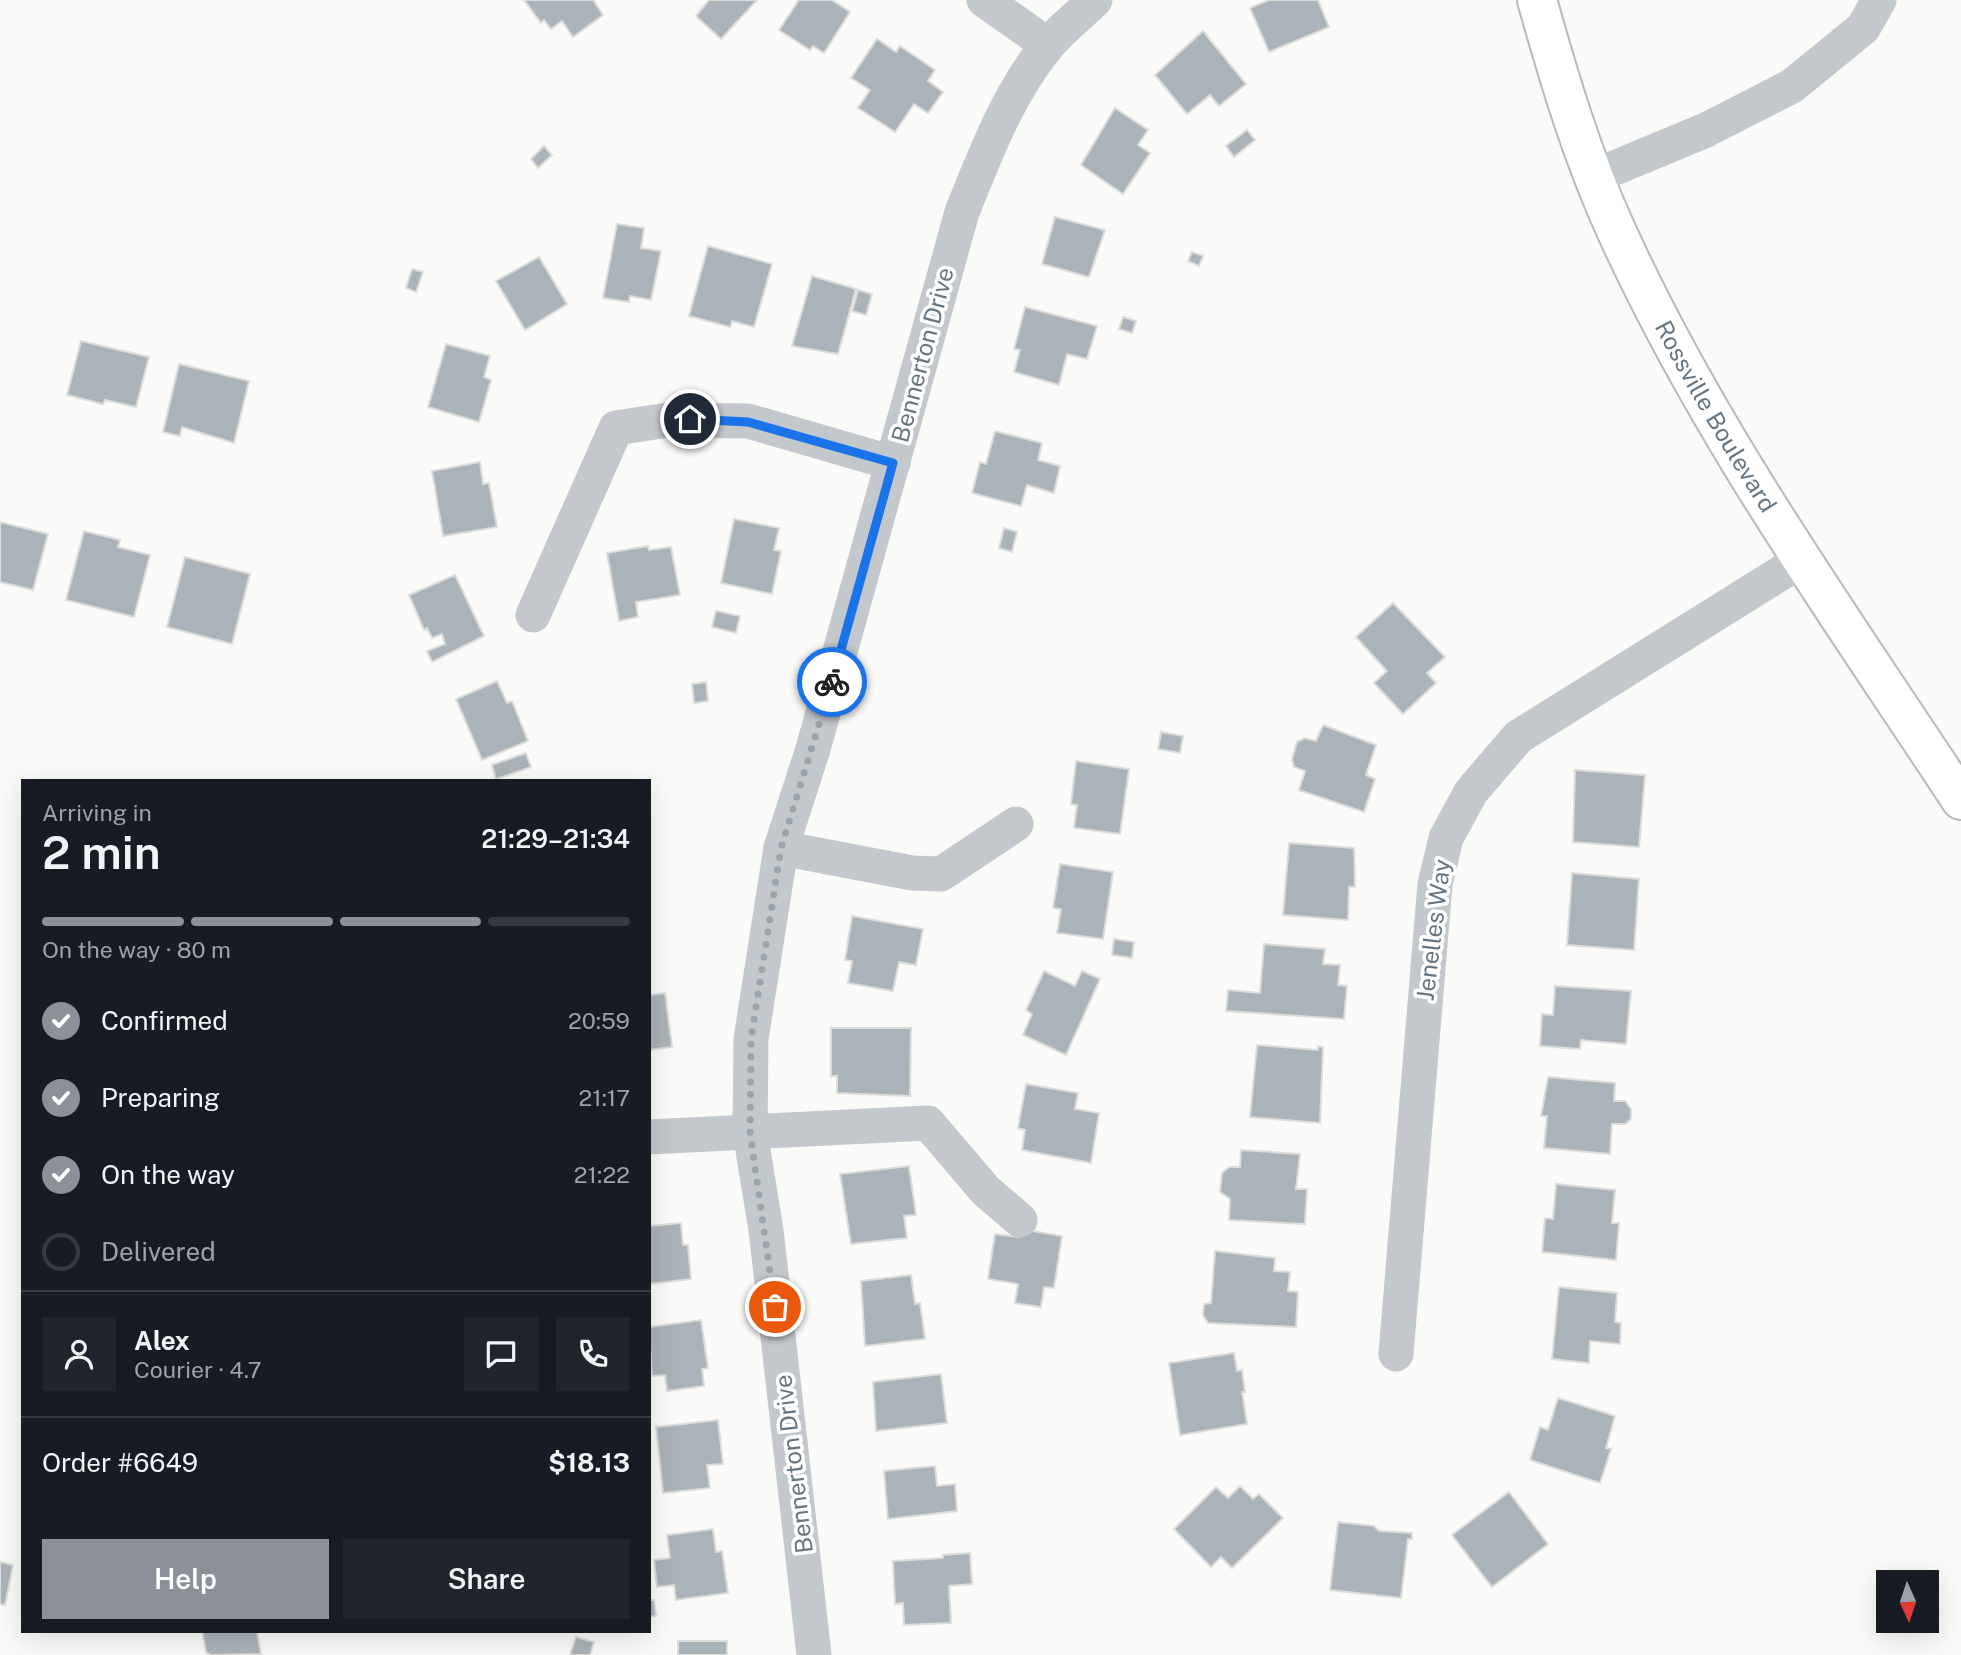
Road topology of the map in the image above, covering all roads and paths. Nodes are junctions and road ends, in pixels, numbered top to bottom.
1 (984, 0) edge
2 (1096, 0) edge
3 (1536, 0) edge
4 (1879, 0) edge
5 (1048, 45) junction
6 (1594, 177) junction
7 (893, 463) junction
8 (1802, 560) junction
9 (533, 615) dead end
10 (1961, 800) edge
11 (1016, 824) dead end
12 (781, 848) junction
13 (750, 1132) junction
14 (651, 1137) edge
15 (1020, 1220) dead end
16 (1396, 1354) dead end
17 (814, 1655) edge

1 - 5 street
2 - 5 street, Bennerton Drive
3 - 6 main road, Rossville Boulevard
4 - 6 street
5 - 7 street, Bennerton Drive
6 - 8 main road, Rossville Boulevard
7 - 9 street
7 - 12 street, Bennerton Drive
8 - 10 main road, Rossville Boulevard
8 - 16 street, Jenelles Way
11 - 12 street
12 - 13 street, Bennerton Drive
13 - 14 street
13 - 15 street
13 - 17 street, Bennerton Drive

